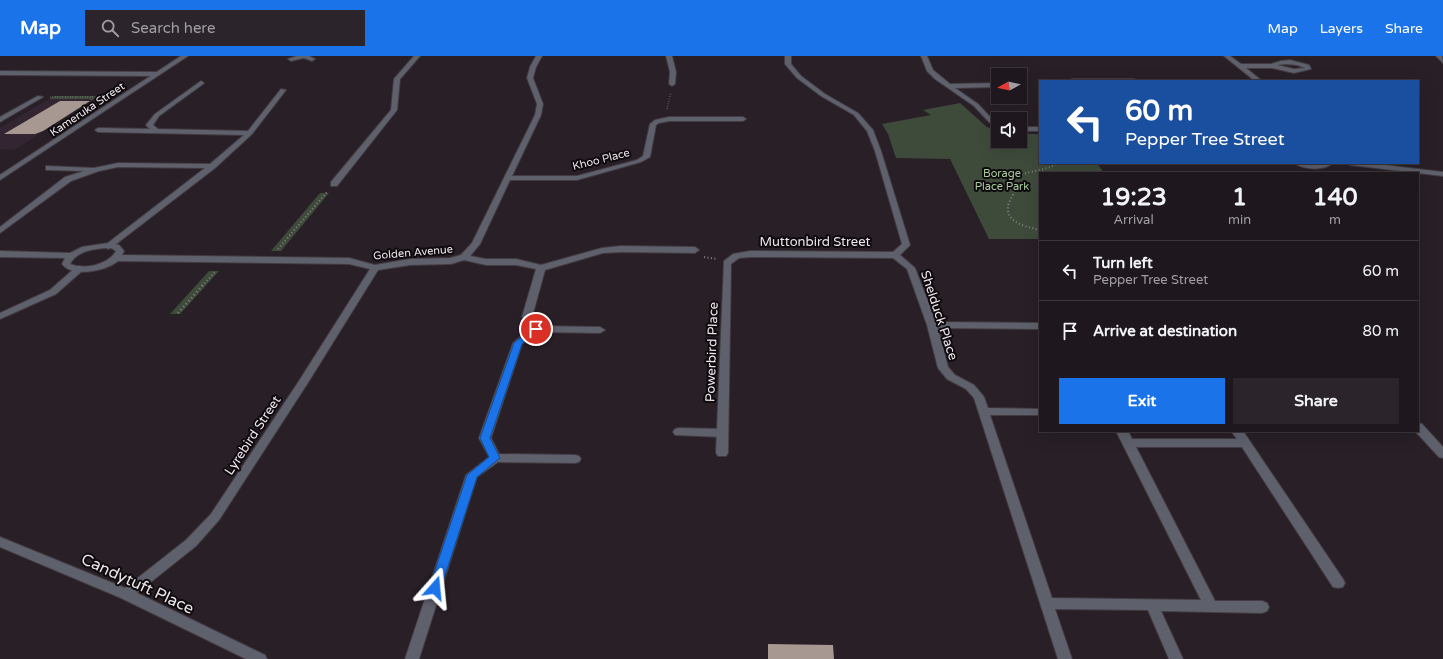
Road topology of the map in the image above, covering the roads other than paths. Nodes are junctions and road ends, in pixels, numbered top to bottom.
1 (176, 56) edge
2 (185, 56) edge
3 (304, 56) edge
4 (417, 56) edge
5 (539, 56) edge
6 (669, 56) edge
7 (788, 56) edge
8 (924, 56) edge
9 (1227, 56) edge
10 (1438, 56) edge
11 (291, 59) dead end
12 (312, 59) dead end
13 (1443, 61) edge
14 (1241, 66) junction
15 (1272, 66) junction
16 (0, 73) edge
17 (148, 74) junction
18 (157, 74) junction
19 (1257, 80) edge
20 (201, 83) dead end
21 (672, 84) road end
22 (991, 85) edge
23 (949, 86) junction
24 (283, 90) dead end
25 (40, 97) road end
26 (1, 119) edge
27 (743, 119) dead end
28 (991, 121) edge
29 (1027, 128) edge
30 (1039, 129) edge
31 (98, 130) dead end
32 (156, 131) junction
33 (250, 133) junction
34 (1300, 164) edge
35 (1327, 164) edge
36 (1358, 164) edge
37 (212, 166) junction
38 (49, 168) dead end
39 (97, 169) junction
40 (1312, 170) edge
41 (0, 171) edge
42 (1443, 174) edge
43 (0, 178) edge
44 (508, 178) junction
45 (334, 184) road end
46 (0, 231) edge
47 (108, 246) junction
48 (695, 250) road end
49 (0, 254) edge
50 (895, 255) junction
51 (71, 256) junction
52 (464, 257) junction
53 (116, 258) junction
54 (727, 262) joint
55 (375, 268) junction
56 (541, 268) junction
57 (79, 269) junction
58 (0, 316) edge
59 (932, 325) junction
60 (1039, 326) edge
61 (536, 329) junction
62 (600, 330) dead end
63 (983, 411) junction
64 (1039, 412) edge
65 (1419, 428) edge
66 (679, 432) dead end
67 (1123, 432) edge
68 (1238, 432) edge
69 (722, 433) junction
70 (1129, 443) junction
71 (1245, 443) junction
72 (722, 453) dead end
73 (1443, 454) edge
74 (494, 458) junction
75 (575, 460) dead end
76 (0, 542) edge
77 (1338, 583) dead end
78 (126, 594) junction
79 (1047, 604) junction
80 (1152, 605) junction
81 (1211, 606) junction
82 (1262, 607) dead end
83 (260, 659) edge
84 (412, 659) edge
85 (1065, 659) edge
86 (1176, 659) edge

1 - 17 street, Kameruka Street
2 - 18 street, Kameruka Street
3 - 11 street
3 - 12 street
4 - 45 street
5 - 44 street, Golden Avenue
6 - 21 street
7 - 50 street
8 - 23 street
9 - 14 street
10 - 13 street
14 - 15 street
14 - 19 street
15 - 15 street
16 - 17 street
17 - 18 street
17 - 41 street, Kameruka Street
18 - 43 street, Kameruka Street
20 - 32 street
22 - 23 street
23 - 28 street
24 - 33 street
25 - 26 street
27 - 44 street, Khoo Place
29 - 30 street
31 - 32 street
32 - 33 street
33 - 37 street
34 - 40 street
35 - 40 street
36 - 42 street
37 - 39 street
37 - 47 street
38 - 39 street
39 - 46 street
44 - 52 street, Golden Avenue
47 - 51 street
47 - 53 street
48 - 56 street
49 - 51 street
50 - 54 street, Muttonbird Street
50 - 59 street, Shelduck Place
51 - 57 street
52 - 55 street, Golden Avenue
52 - 56 street
53 - 55 street, Golden Avenue
53 - 57 street
54 - 69 street, Powerbird Place
55 - 78 street, Lyrebird Street
56 - 61 street
57 - 58 street
59 - 60 street
59 - 63 street, Shelduck Place
61 - 62 street
61 - 74 street
63 - 64 street
63 - 79 street, Shelduck Place
65 - 73 street
66 - 69 street
67 - 70 street
68 - 71 street
69 - 72 street, Powerbird Place
70 - 71 street
70 - 81 street
71 - 77 street
74 - 75 street
74 - 84 street
76 - 78 street, Candytuft Place
78 - 83 street, Candytuft Place
79 - 80 street
79 - 85 street, Shelduck Place
80 - 81 street
80 - 86 street
81 - 82 street

